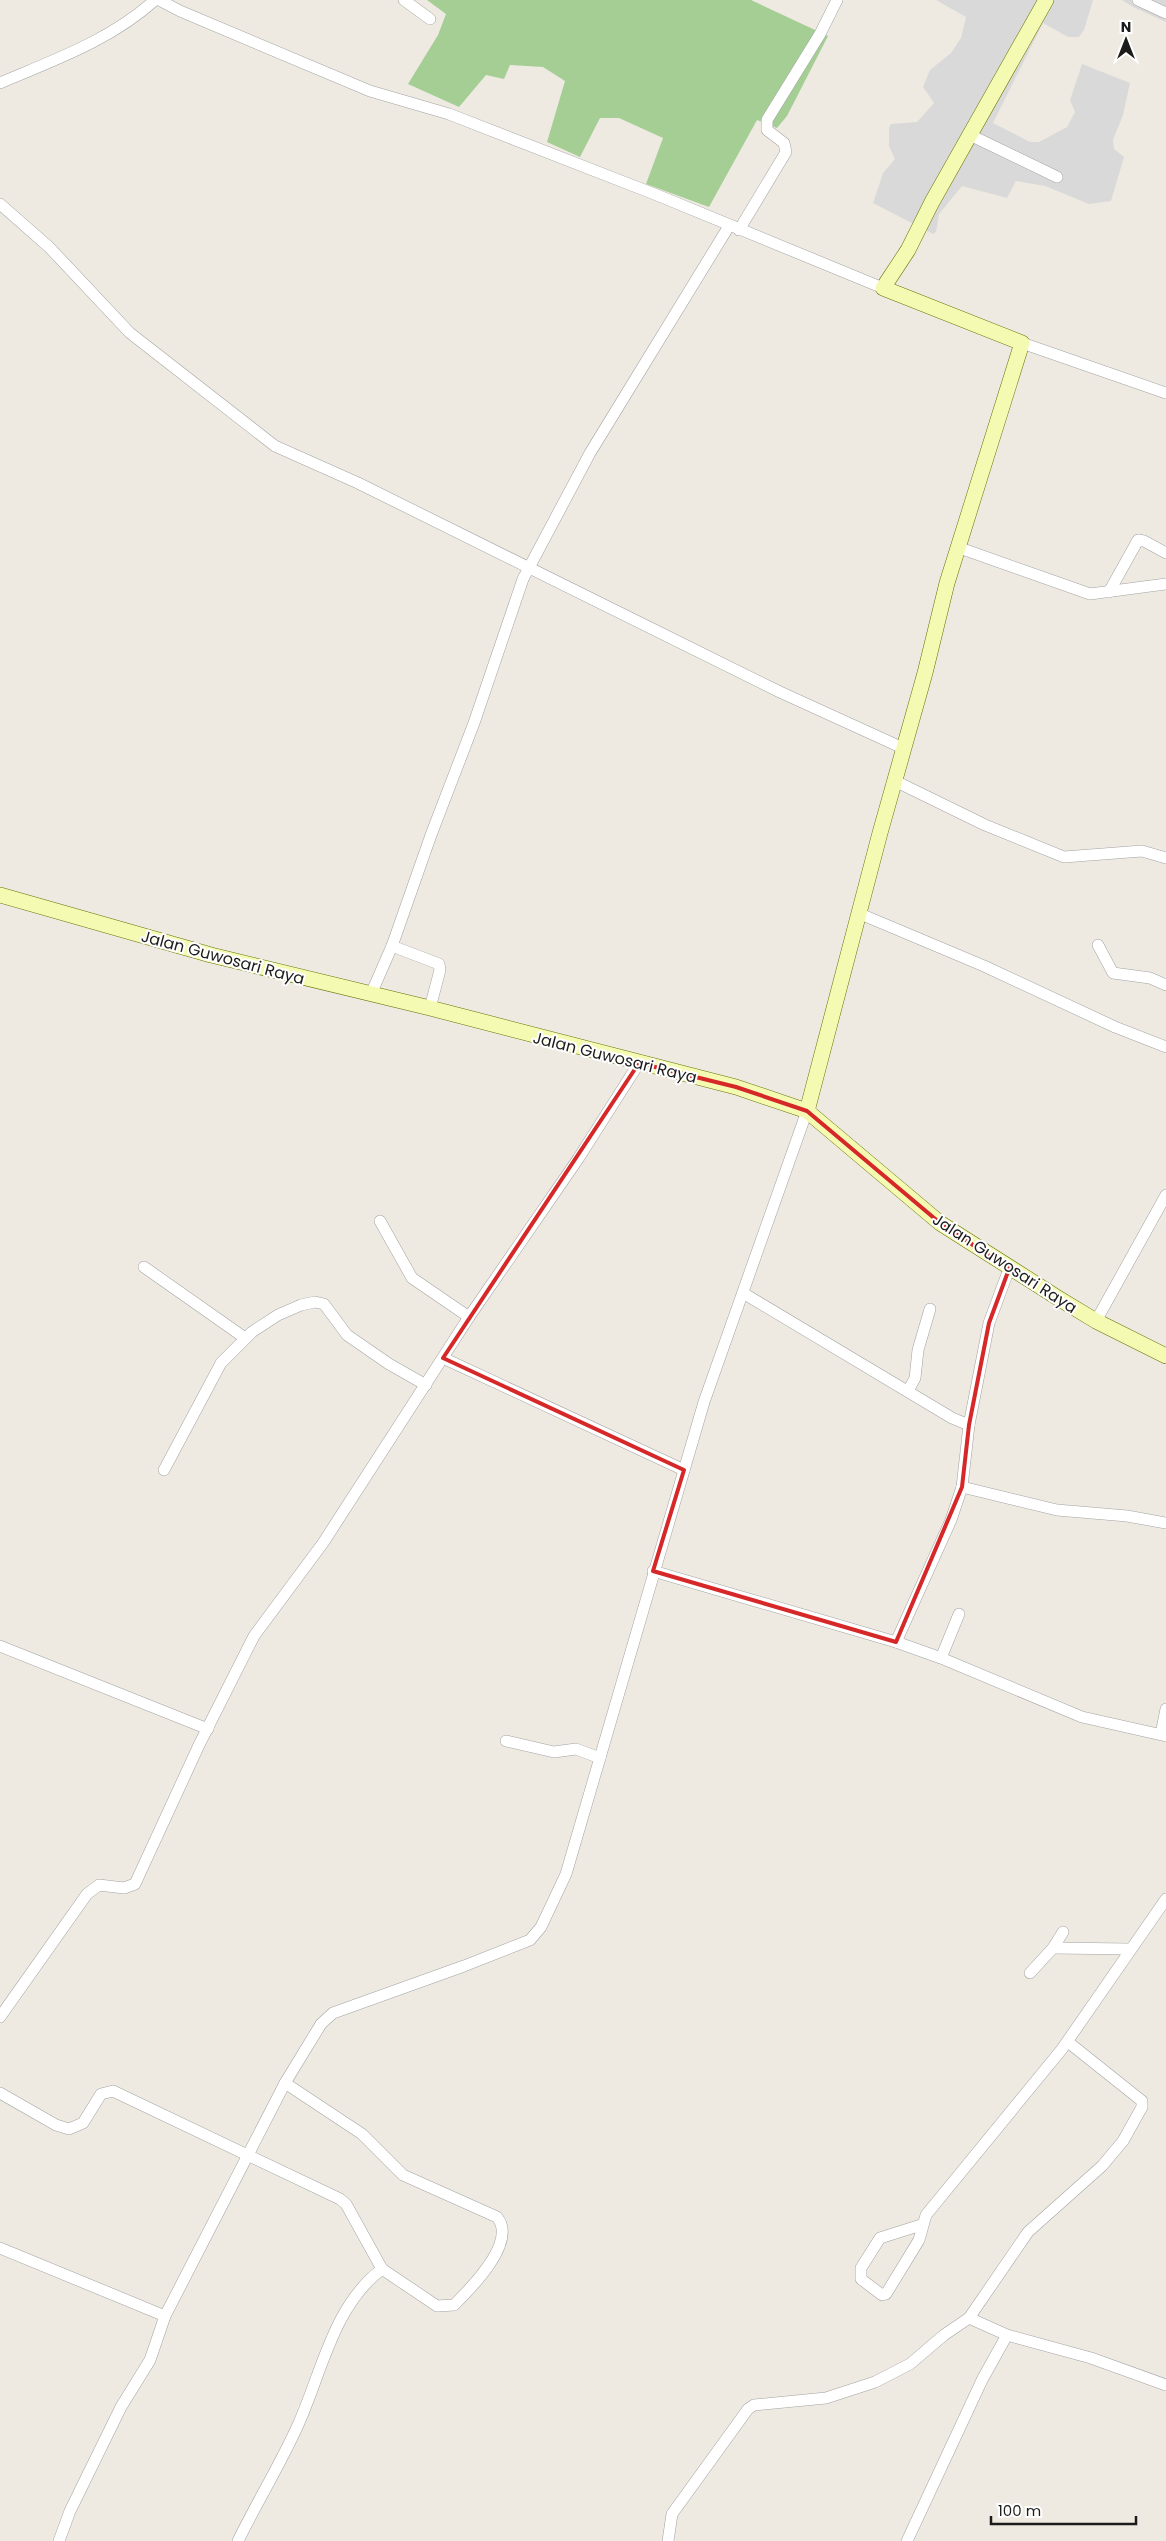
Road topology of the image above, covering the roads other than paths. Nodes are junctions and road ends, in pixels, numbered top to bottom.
1 (155, 0) edge
2 (159, 0) edge
3 (404, 0) edge
4 (837, 0) edge
5 (1046, 0) edge
6 (1138, 0) edge
7 (1166, 13) edge
8 (430, 20) dead end
9 (0, 83) edge
10 (970, 135) junction
11 (1057, 178) dead end
12 (0, 204) edge
13 (734, 228) junction
14 (883, 288) junction
15 (1022, 343) junction
16 (1166, 394) edge
17 (957, 547) junction
18 (1166, 553) edge
19 (529, 568) junction
20 (1166, 584) edge
21 (1109, 592) junction
22 (905, 749) junction
23 (895, 781) junction
24 (1166, 858) edge
25 (0, 895) edge
26 (858, 913) junction
27 (1098, 945) dead end
28 (392, 946) junction
29 (1166, 985) edge
30 (371, 994) junction
31 (430, 1008) junction
32 (1166, 1047) edge
33 (638, 1063) junction
34 (807, 1111) junction
35 (1166, 1195) edge
36 (380, 1221) dead end
37 (144, 1266) dead end
38 (1009, 1269) junction
39 (743, 1293) junction
40 (930, 1309) dead end
41 (469, 1317) junction
42 (1096, 1321) junction
43 (245, 1338) junction
44 (1166, 1356) edge
45 (443, 1358) junction
46 (426, 1385) junction
47 (908, 1391) junction
48 (968, 1425) junction
49 (164, 1470) dead end
50 (684, 1470) junction
51 (962, 1487) junction
52 (1166, 1523) edge
53 (653, 1571) junction
54 (959, 1614) dead end
55 (896, 1642) junction
56 (0, 1646) edge
57 (941, 1658) junction
58 (1166, 1709) edge
59 (208, 1729) junction
60 (1163, 1735) edge
61 (506, 1742) dead end
62 (600, 1758) junction
63 (1166, 1899) edge
64 (1064, 1932) dead end
65 (1053, 1948) junction
66 (1130, 1949) junction
67 (1030, 1973) dead end
68 (0, 2017) edge
69 (1068, 2042) junction
70 (285, 2083) junction
71 (0, 2094) edge
72 (248, 2155) junction
73 (922, 2225) junction
74 (0, 2248) edge
75 (382, 2269) junction
76 (165, 2316) junction
77 (968, 2318) junction
78 (1007, 2335) junction
79 (1166, 2385) edge
80 (59, 2541) edge
81 (238, 2541) edge
82 (668, 2541) edge
83 (906, 2541) edge

1 - 9 street
2 - 13 street
3 - 8 street
4 - 13 street
5 - 10 street
6 - 7 street
10 - 11 street
10 - 14 street
12 - 19 street
13 - 14 street
13 - 19 street
14 - 15 street
15 - 16 street
15 - 17 street
17 - 21 street
17 - 22 street
18 - 21 street
19 - 22 street
19 - 28 street
20 - 21 street
22 - 23 street
23 - 24 street
23 - 26 street
25 - 30 street, Jalan Guwosari Raya
26 - 32 street
26 - 34 street
27 - 29 street
28 - 30 street
28 - 31 street
30 - 31 street, Jalan Guwosari Raya
31 - 33 street, Jalan Guwosari Raya
33 - 34 street, Jalan Guwosari Raya
33 - 41 street
34 - 38 street, Jalan Guwosari Raya
34 - 39 street
35 - 42 street
36 - 41 street
37 - 43 street
38 - 42 street, Jalan Guwosari Raya
38 - 48 street
39 - 47 street
39 - 50 street
40 - 47 street
41 - 45 street
42 - 44 street, Jalan Guwosari Raya
43 - 46 street
43 - 49 street
45 - 46 street
45 - 50 street
46 - 59 street
47 - 48 street
48 - 51 street
50 - 53 street
51 - 52 street
51 - 55 street
53 - 55 street
53 - 62 street
54 - 57 street
55 - 57 street
56 - 59 street
57 - 60 street
58 - 60 street
59 - 68 street
61 - 62 street
62 - 70 street
63 - 66 street
64 - 65 street
65 - 66 street
65 - 67 street
66 - 69 street
69 - 73 street
69 - 77 street
70 - 72 street
70 - 75 street
71 - 72 street
72 - 75 street
72 - 76 street
73 - 73 street
74 - 76 street
75 - 81 street
76 - 80 street
77 - 78 street
77 - 82 street
78 - 79 street
78 - 83 street

